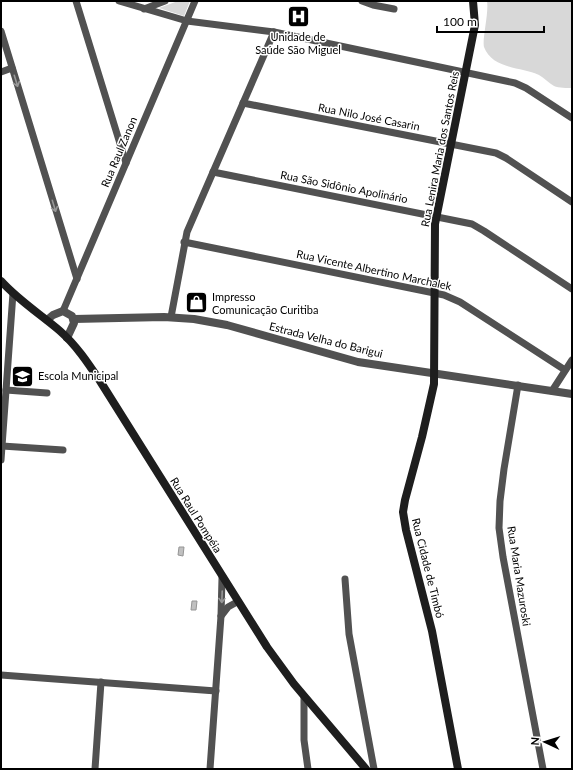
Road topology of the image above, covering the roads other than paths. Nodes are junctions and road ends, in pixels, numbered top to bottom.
1 (76, 1) edge
2 (119, 1) edge
3 (165, 1) edge
4 (195, 1) edge
5 (362, 1) edge
6 (473, 1) edge
7 (144, 8) junction
8 (394, 9) dead end
9 (187, 21) junction
10 (1, 31) edge
11 (274, 32) junction
12 (12, 68) junction
13 (1, 72) edge
14 (466, 72) junction
15 (243, 103) junction
16 (572, 118) edge
17 (451, 145) junction
18 (126, 163) junction
19 (213, 172) junction
20 (572, 202) edge
21 (436, 217) junction
22 (184, 242) junction
23 (77, 279) junction
24 (1, 281) edge
25 (572, 289) edge
26 (13, 293) junction
27 (434, 293) junction
28 (63, 311) junction
29 (171, 317) junction
30 (74, 319) junction
31 (47, 320) junction
32 (68, 338) junction
33 (572, 360) edge
34 (565, 370) junction
35 (435, 373) junction
36 (518, 385) junction
37 (6, 390) junction
38 (552, 391) junction
39 (47, 393) dead end
40 (572, 394) edge
41 (2, 446) junction
42 (63, 450) dead end
43 (1, 460) edge
44 (222, 578) junction
45 (345, 578) dead end
46 (237, 602) junction
47 (221, 616) junction
48 (1, 675) edge
49 (101, 682) junction
50 (216, 691) junction
51 (304, 696) junction
52 (95, 769) edge
53 (210, 769) edge
54 (308, 769) edge
55 (366, 769) edge
56 (374, 769) edge
57 (458, 769) edge
58 (543, 769) edge

1 - 18 street
2 - 7 street
3 - 7 street
4 - 9 street, Rua Raul Zanon
5 - 8 street
6 - 14 main road, Rua Lenira Maria dos Santos Reis
7 - 9 street
9 - 11 street
9 - 18 street, Rua Raul Zanon
10 - 12 street
11 - 14 street
11 - 15 street
12 - 13 street
12 -> 23 street
14 - 16 street
14 - 17 main road, Rua Lenira Maria dos Santos Reis
15 - 17 street, Rua Nilo José Casarin
15 - 19 street
17 - 20 street, Rua Nilo José Casarin
17 - 21 main road, Rua Lenira Maria dos Santos Reis
18 - 23 street, Rua Raul Zanon
19 - 21 street, Rua São Sidônio Apolinário
19 - 22 street
21 - 25 street, Rua São Sidônio Apolinário
21 - 27 main road, Rua Lenira Maria dos Santos Reis
22 - 27 street, Rua Vicente Albertino Marchalek
22 - 29 street
23 - 28 street, Rua Raul Zanon
24 - 26 main road, Rua Raul Pompéia
26 - 31 main road, Rua Raul Pompéia
26 - 37 street
27 - 34 street, Rua Vicente Albertino Marchalek
27 - 35 main road, Rua Lenira Maria dos Santos Reis
28 - 30 street
28 - 31 street
29 - 30 street, Estrada Velha do Barigui
29 - 35 street, Estrada Velha do Barigui
30 - 32 street
31 - 32 main road, Rua Raul Pompéia
32 - 44 main road, Rua Raul Pompéia
33 - 34 street
34 - 38 street
35 - 36 street, Estrada Velha do Barigui
35 - 57 main road, Rua Cidade de Timbó
36 - 38 street, Estrada Velha do Barigui
36 - 58 street, Rua Maria Mazuroski
37 - 39 street
37 - 41 street
38 - 40 street, Estrada Velha do Barigui
41 - 42 street
41 - 43 street
44 - 46 main road, Rua Raul Pompéia
44 -> 47 street
45 - 56 street
46 - 47 street
46 - 51 main road, Rua Raul Pompéia
47 - 50 street
48 - 49 street
49 - 50 street
49 - 52 street
50 - 53 street
51 - 54 street
51 - 55 main road, Rua Raul Pompéia

